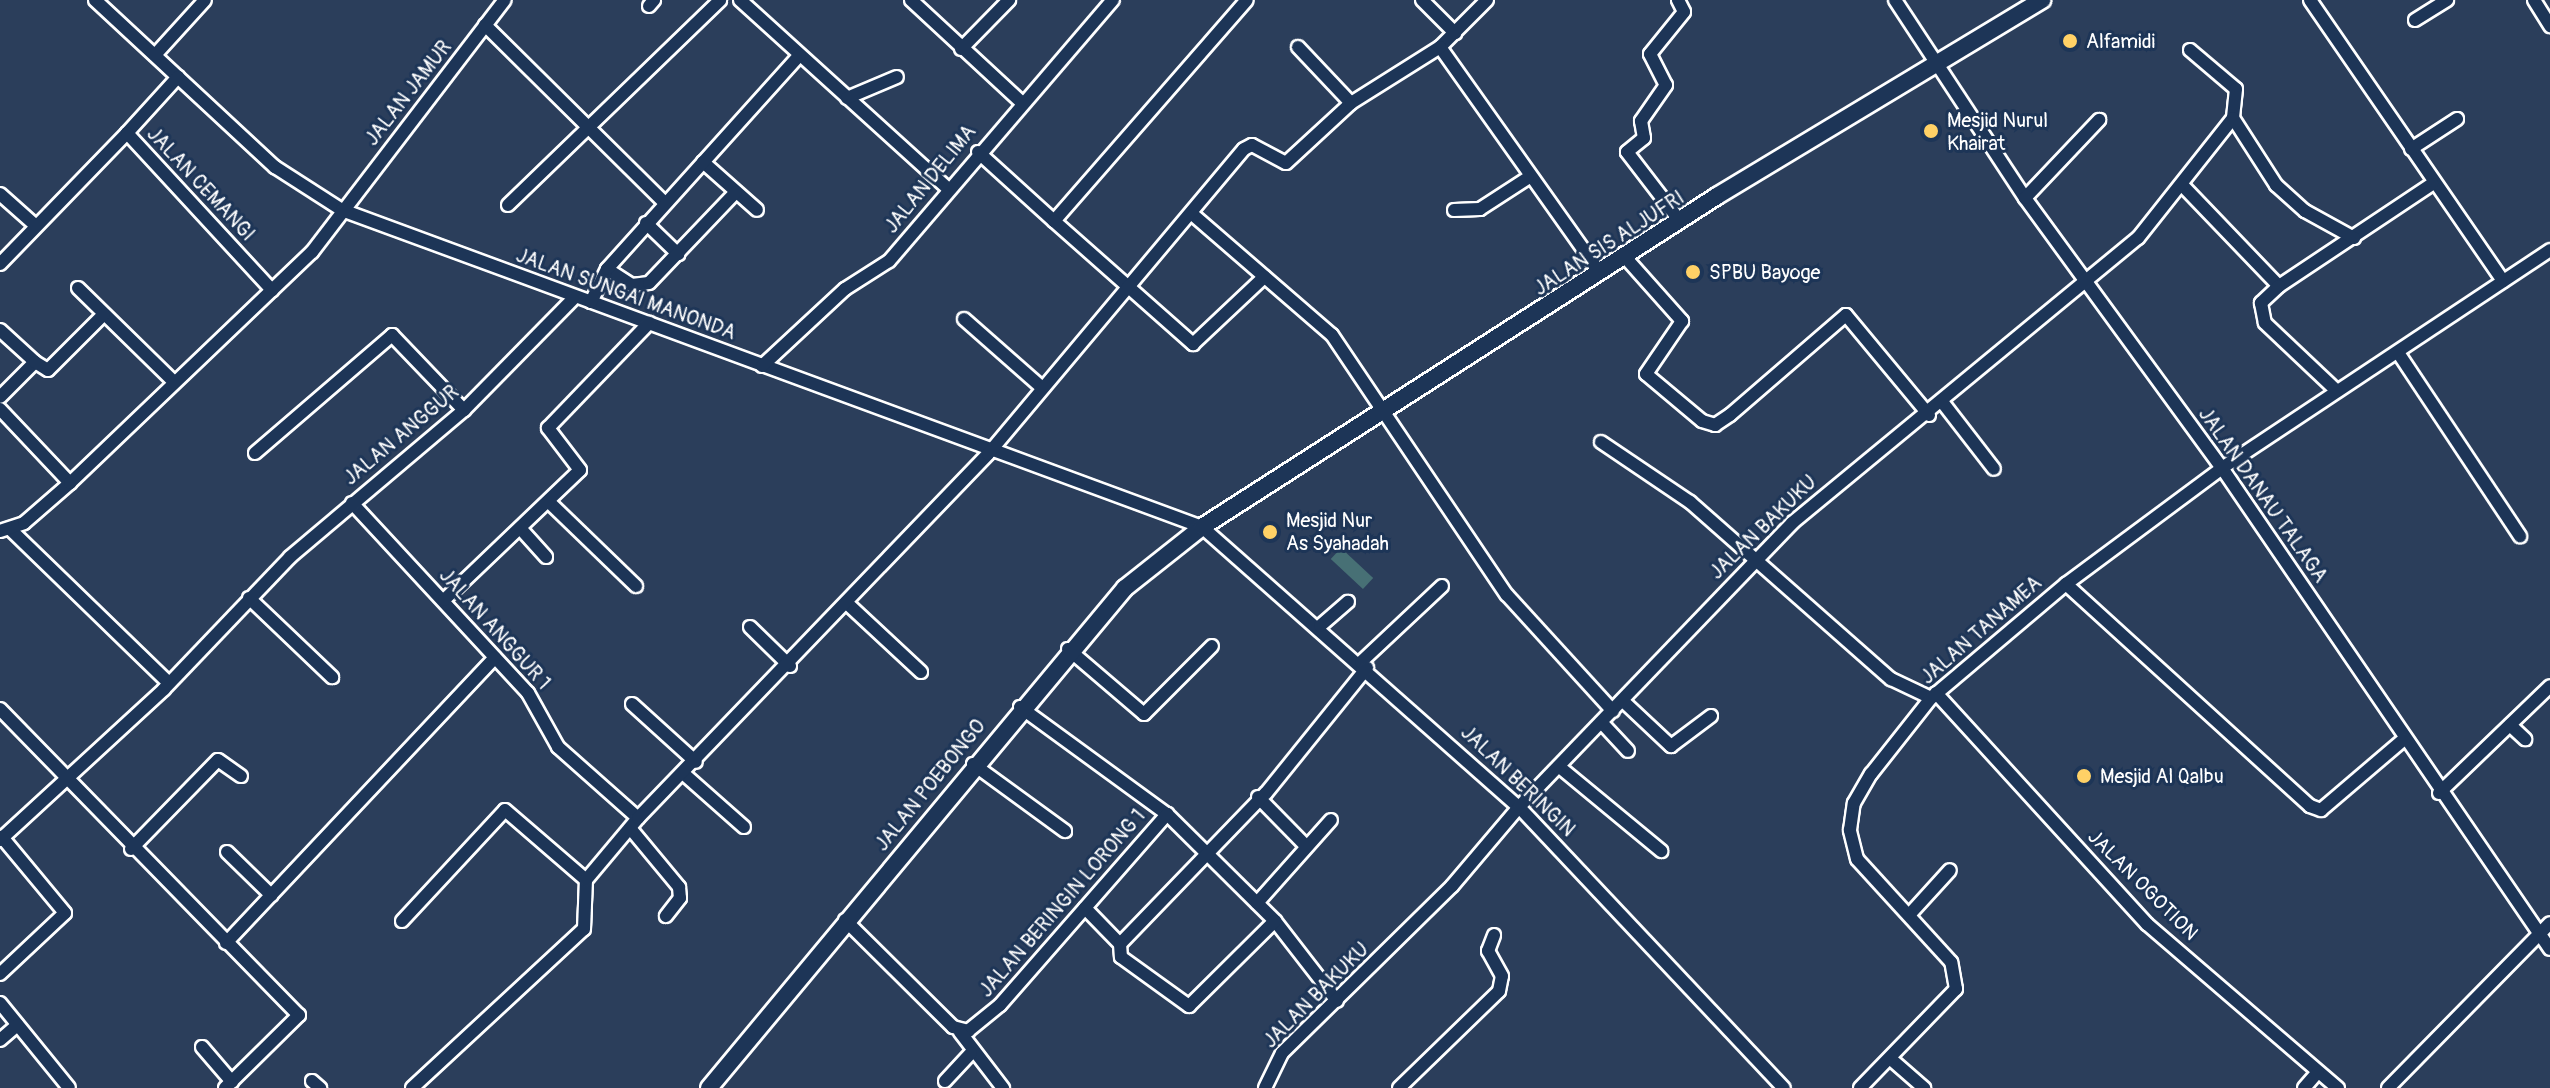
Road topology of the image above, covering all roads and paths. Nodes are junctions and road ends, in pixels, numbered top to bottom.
1 (95, 0) edge
2 (205, 0) edge
3 (505, 0) edge
4 (720, 0) edge
5 (740, 0) edge
6 (911, 0) edge
7 (1009, 0) edge
8 (1113, 0) edge
9 (1247, 0) edge
10 (1422, 0) edge
11 (1487, 0) edge
12 (1678, 0) edge
13 (1895, 0) edge
14 (2042, 0) edge
15 (2310, 0) edge
16 (2447, 0) edge
17 (2534, 0) edge
18 (2415, 20) dead end
19 (485, 25) junction
20 (2550, 26) edge
21 (1455, 33) junction
22 (1298, 47) dead end
23 (1440, 47) junction
24 (961, 49) junction
25 (2190, 50) dead end
26 (155, 55) junction
27 (800, 55) junction
28 (1935, 68) junction
29 (178, 77) junction
30 (897, 77) dead end
31 (847, 98) junction
32 (1020, 101) junction
33 (1351, 103) junction
34 (2233, 118) junction
35 (2457, 119) dead end
36 (2099, 120) dead end
37 (586, 127) junction
38 (127, 133) junction
39 (2411, 149) junction
40 (978, 152) junction
41 (703, 162) junction
42 (1528, 178) junction
43 (2432, 184) junction
44 (2184, 187) junction
45 (947, 188) junction
46 (736, 192) junction
47 (0, 194) edge
48 (2025, 198) junction
49 (665, 203) junction
50 (508, 205) dead end
51 (342, 210) junction
52 (757, 210) dead end
53 (1454, 210) dead end
54 (1191, 213) junction
55 (1054, 221) junction
56 (1680, 221) junction
57 (646, 223) junction
58 (36, 226) junction
59 (2354, 238) junction
60 (2550, 250) edge
61 (678, 254) junction
62 (1625, 257) junction
63 (0, 264) edge
64 (607, 269) junction
65 (1600, 273) junction
66 (1264, 277) junction
67 (2503, 281) junction
68 (2085, 283) junction
69 (2279, 286) junction
70 (1126, 287) junction
71 (78, 288) dead end
72 (272, 290) junction
73 (575, 297) junction
74 (591, 302) junction
75 (104, 314) junction
76 (964, 319) dead end
77 (649, 323) junction
78 (0, 330) edge
79 (2399, 354) junction
80 (35, 362) junction
81 (762, 366) junction
82 (173, 381) junction
83 (1041, 387) junction
84 (2337, 391) junction
85 (0, 397) edge
86 (1943, 403) junction
87 (0, 409) edge
88 (464, 410) junction
89 (1384, 413) junction
90 (1929, 415) junction
91 (1601, 442) dead end
92 (255, 453) dead end
93 (988, 454) junction
94 (2222, 468) junction
95 (1994, 469) dead end
96 (70, 483) junction
97 (549, 502) junction
98 (352, 503) junction
99 (1202, 527) junction
100 (520, 528) junction
101 (5, 531) edge
102 (2520, 536) dead end
103 (546, 557) dead end
104 (1756, 560) junction
105 (2066, 584) junction
106 (636, 586) dead end
107 (1442, 586) dead end
108 (249, 598) junction
109 (444, 600) junction
110 (1348, 602) dead end
111 (850, 606) junction
112 (1320, 626) junction
113 (750, 627) dead end
114 (1212, 646) dead end
115 (1068, 649) junction
116 (495, 658) junction
117 (1364, 665) junction
118 (790, 666) junction
119 (921, 672) dead end
120 (332, 677) dead end
121 (169, 683) junction
122 (2550, 686) edge
123 (1934, 696) junction
124 (1623, 701) junction
125 (632, 704) dead end
126 (1020, 707) junction
127 (0, 709) edge
128 (1613, 711) junction
129 (1711, 716) dead end
130 (1602, 723) junction
131 (2510, 725) junction
132 (2404, 739) junction
133 (2525, 739) dead end
134 (1628, 751) dead end
135 (696, 762) junction
136 (973, 764) junction
137 (1562, 769) junction
138 (684, 774) junction
139 (241, 776) dead end
140 (69, 778) junction
141 (2439, 793) junction
142 (1258, 797) junction
143 (1519, 807) junction
144 (1167, 814) junction
145 (1331, 820) dead end
146 (634, 823) junction
147 (744, 827) dead end
148 (1065, 831) dead end
149 (1, 838) edge
150 (1306, 846) junction
151 (131, 849) junction
152 (1204, 851) junction
153 (1661, 851) dead end
154 (227, 852) dead end
155 (1950, 870) dead end
156 (586, 880) junction
157 (271, 895) junction
158 (1257, 903) junction
159 (1085, 908) junction
160 (1910, 914) junction
161 (666, 916) dead end
162 (845, 920) junction
163 (402, 921) dead end
164 (1275, 921) junction
165 (2550, 923) edge
166 (1494, 935) dead end
167 (2537, 936) junction
168 (226, 943) junction
169 (1120, 944) junction
170 (2550, 949) edge
171 (0, 974) edge
172 (1337, 1001) junction
173 (0, 1003) edge
174 (17, 1025) junction
175 (960, 1032) junction
176 (0, 1040) edge
177 (202, 1047) dead end
178 (971, 1053) junction
179 (1892, 1060) junction
180 (2318, 1072) junction
181 (945, 1081) dead end
182 (228, 1085) edge
183 (69, 1088) edge
184 (412, 1088) edge
185 (709, 1088) edge
186 (1003, 1088) edge
187 (1265, 1088) edge
188 (1399, 1088) edge
189 (1784, 1088) edge
190 (1860, 1088) edge
191 (1924, 1088) edge
192 (2304, 1088) edge
193 (2338, 1088) edge
194 (2388, 1088) edge

1 - 26 street, JALAN SUNGAI MANONDA
2 - 26 street
3 - 19 street, JALAN JAMUR
4 - 37 street
5 - 27 street
6 - 24 street
7 - 24 street
8 - 32 street, JALAN DELIMA
9 - 55 street
10 - 21 street
11 - 21 street
12 - 56 street
13 - 28 street, JALAN DANAU TALAGA
14 - 28 main road, JALAN SIS ALJUFRI
15 - 39 street
16 - 18 street
17 - 20 street
19 - 37 street
19 - 51 street, JALAN JAMUR
21 - 23 street
22 - 33 street
23 - 33 street
23 - 42 street
24 - 32 street
25 - 34 street
26 - 29 street, JALAN SUNGAI MANONDA
27 - 31 street
27 - 41 street
28 - 48 street, JALAN DANAU TALAGA
28 - 56 main road, JALAN SIS ALJUFRI
29 - 38 street
29 - 51 street, JALAN SUNGAI MANONDA
30 - 31 street
31 - 45 street
32 - 40 street, JALAN DELIMA
33 - 54 street
34 - 44 street, JALAN BAKUKU
34 - 59 street
35 - 39 street
36 - 48 street
37 - 49 street
37 - 50 street
38 - 58 street, JALAN CEMANGI
38 - 72 street, JALAN CEMANGI
39 - 43 street
40 - 45 street, JALAN DELIMA
40 - 55 street
41 - 46 street
41 - 49 street
42 - 53 street
42 - 65 street
43 - 59 street
43 - 67 street
44 - 68 street, JALAN BAKUKU
44 - 69 street
45 - 81 street, JALAN DELIMA
46 - 52 street
46 - 61 street
47 - 58 street
48 - 68 street, JALAN DANAU TALAGA
49 - 57 street
51 - 72 street
51 - 73 street, JALAN SUNGAI MANONDA
54 - 66 street
54 - 70 street
55 - 70 street
56 - 62 main road, JALAN SIS ALJUFRI
57 - 61 street
57 - 64 street
58 - 63 street, JALAN CEMANGI
59 - 69 street
60 - 67 street, JALAN TANAMEA
61 - 64 street
62 - 65 main road, JALAN SIS ALJUFRI
62 - 90 street
64 - 74 street
65 - 89 main road, JALAN SIS ALJUFRI
66 - 70 street
66 - 89 street
67 - 79 street, JALAN TANAMEA
68 - 86 street, JALAN BAKUKU
68 - 94 street, JALAN DANAU TALAGA
69 - 84 street
70 - 83 street
71 - 75 street
72 - 82 street
73 - 74 street, JALAN SUNGAI MANONDA
73 - 88 street, JALAN ANGGUR
74 - 77 street, JALAN SUNGAI MANONDA
75 - 80 street
75 - 82 street
76 - 83 street
77 - 81 street, JALAN SUNGAI MANONDA
77 - 97 street
78 - 80 street
79 - 84 street, JALAN TANAMEA
79 - 102 street
80 - 85 street
81 - 93 street, JALAN SUNGAI MANONDA
82 - 96 street
83 - 93 street
84 - 94 street, JALAN TANAMEA
86 - 90 street, JALAN BAKUKU
86 - 95 street
87 - 96 street
88 - 92 street
88 - 98 street, JALAN ANGGUR
89 - 99 main road, JALAN SIS ALJUFRI
89 - 128 street
90 - 104 street, JALAN BAKUKU
91 - 104 street
93 - 99 street, JALAN SUNGAI MANONDA
93 - 111 street
94 - 105 street, JALAN TANAMEA
94 - 132 street, JALAN DANAU TALAGA
96 - 101 street
97 - 100 street
97 - 106 street
98 - 108 street, JALAN ANGGUR
98 - 109 street, JALAN ANGGUR 1
99 - 112 street, JALAN BERINGIN
99 - 115 main road, JALAN POEBONGO
100 - 103 street
100 - 109 street
101 - 121 street
104 - 123 street
104 - 124 street, JALAN BAKUKU
105 - 123 street, JALAN TANAMEA
105 - 132 street
107 - 117 street
108 - 120 street
108 - 121 street, JALAN ANGGUR
109 - 116 street, JALAN ANGGUR 1
110 - 112 street
111 - 118 street
111 - 119 street
112 - 117 street, JALAN BERINGIN
113 - 118 street
114 - 115 street
115 - 126 main road, JALAN POEBONGO
116 - 146 street, JALAN ANGGUR 1
116 - 157 street
117 - 142 street
117 - 143 street, JALAN BERINGIN
118 - 135 street
121 - 140 street, JALAN ANGGUR
122 - 131 street
123 - 160 street, JALAN TANAMEA
123 - 180 street, JALAN OGOTION
124 - 128 street, JALAN BAKUKU
124 - 129 street
125 - 135 street
126 - 136 main road, JALAN POEBONGO
126 - 144 street, JALAN BERINGIN LORONG 1
127 - 140 street
128 - 130 street, JALAN BAKUKU
130 - 134 street
130 - 137 street, JALAN BAKUKU
131 - 133 street
131 - 141 street
132 - 141 street, JALAN DANAU TALAGA
135 - 138 street
136 - 148 street
136 - 162 main road, JALAN POEBONGO
137 - 143 street, JALAN BAKUKU
137 - 153 street
138 - 146 street
138 - 147 street
139 - 151 street
140 - 149 street, JALAN ANGGUR
140 - 151 street
141 - 167 street, JALAN DANAU TALAGA
142 - 150 street
142 - 152 street
143 - 172 street, JALAN BAKUKU
143 - 189 street, JALAN BERINGIN
144 - 152 street, JALAN BERINGIN LORONG 1
144 - 159 street, JALAN BERINGIN LORONG 1
145 - 150 street
146 - 156 street
146 - 161 street, JALAN ANGGUR 1
149 - 171 street
150 - 158 street
151 - 168 street
152 - 158 street, JALAN BERINGIN LORONG 1
152 - 169 street
154 - 157 street
155 - 160 street
156 - 163 street
156 - 184 street
157 - 168 street
158 - 164 street, JALAN BERINGIN LORONG 1
159 - 169 street
159 - 175 street, JALAN BERINGIN LORONG 1
160 - 179 street, JALAN TANAMEA
162 - 175 street
162 - 185 main road, JALAN POEBONGO
164 - 169 street
164 - 172 street, JALAN BERINGIN LORONG 1
165 - 167 street
166 - 188 street
167 - 170 street, JALAN DANAU TALAGA
167 - 194 street
168 - 182 street
172 - 187 street, JALAN BAKUKU
173 - 174 street
174 - 176 street
174 - 183 street
175 - 178 street
177 - 182 street
178 - 181 street
178 - 186 street
179 - 190 street, JALAN TANAMEA
179 - 191 street
180 - 192 street
180 - 193 street, JALAN OGOTION

